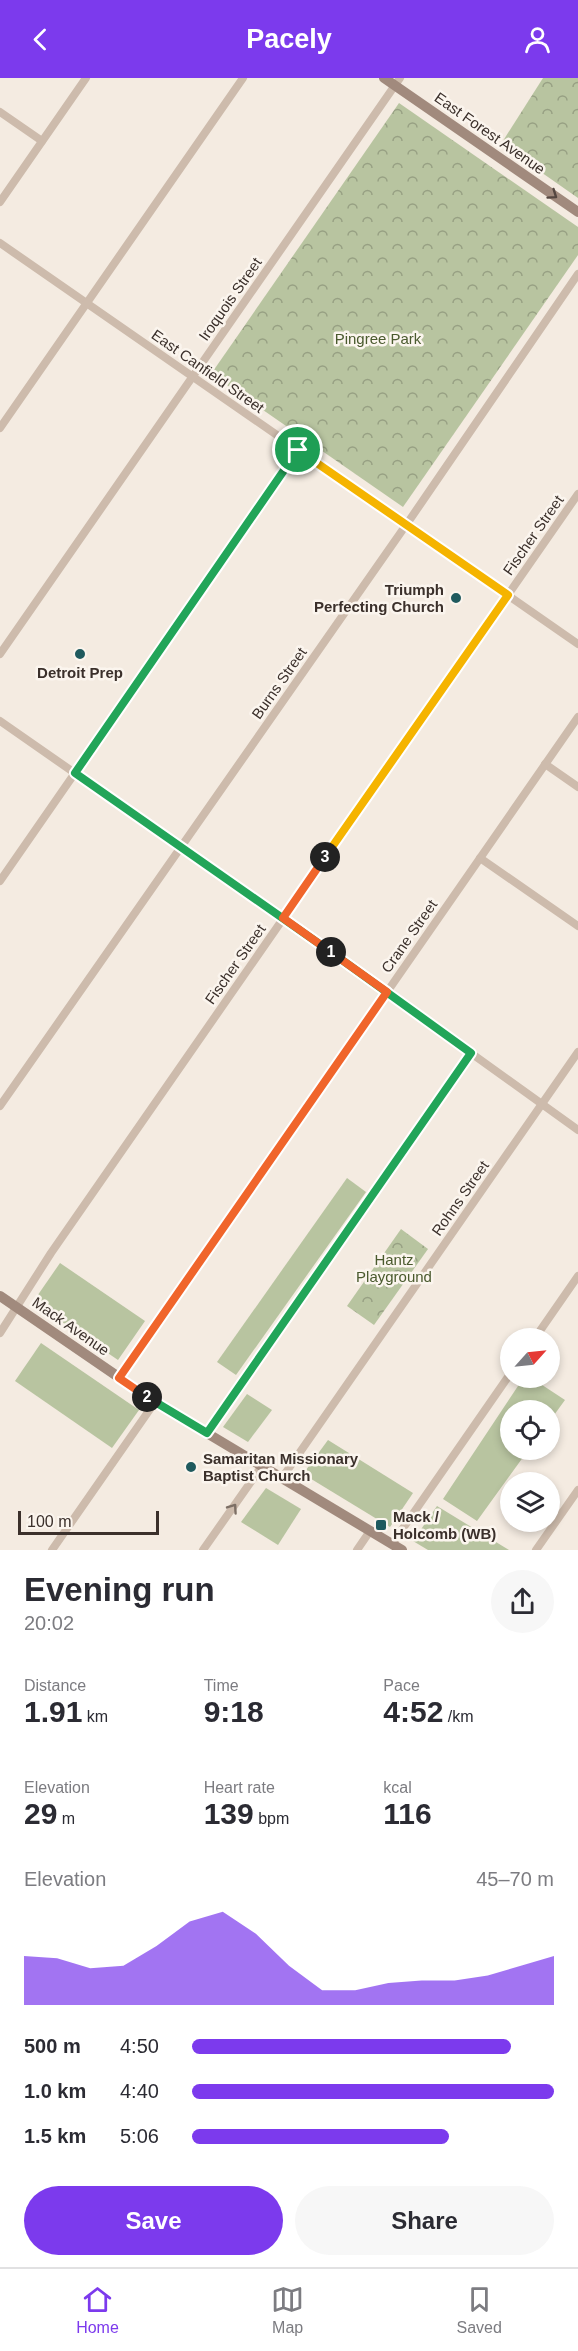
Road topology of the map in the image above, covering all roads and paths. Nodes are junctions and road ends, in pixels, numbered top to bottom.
1 (86, 78) edge
2 (243, 78) edge
3 (384, 78) edge
4 (397, 82) edge
5 (0, 112) edge
6 (42, 141) junction
7 (0, 202) edge
8 (578, 212) edge
9 (0, 243) edge
10 (578, 274) edge
11 (87, 303) junction
12 (193, 377) junction
13 (0, 428) edge
14 (298, 450) junction
15 (578, 494) edge
16 (406, 525) junction
17 (508, 595) junction
18 (578, 644) edge
19 (0, 654) edge
20 (578, 717) edge
21 (0, 721) edge
22 (545, 764) junction
23 (75, 773) junction
24 (578, 787) edge
25 (181, 846) junction
26 (480, 858) junction
27 (0, 881) edge
28 (283, 918) junction
29 (578, 926) edge
30 (387, 992) junction
31 (578, 1052) edge
32 (471, 1053) junction
33 (542, 1104) junction
34 (0, 1106) edge
35 (578, 1130) edge
36 (578, 1276) edge
37 (0, 1296) edge
38 (16, 1307) junction
39 (542, 1328) edge
40 (0, 1333) edge
41 (119, 1378) junction
42 (501, 1388) edge
43 (155, 1402) junction
44 (207, 1433) junction
45 (262, 1466) junction
46 (282, 1478) junction
47 (578, 1490) edge
48 (370, 1531) junction
49 (397, 1547) edge
50 (52, 1550) edge
51 (203, 1550) edge
52 (357, 1550) edge
53 (536, 1550) edge

1 - 6 street
2 - 11 street
3 - 4 main road, East Forest Avenue
4 -> 8 main road, East Forest Avenue
4 - 12 street, Iroquois Street
5 - 6 street
6 - 7 street
9 - 11 street, East Canfield Street
10 - 16 street, Burns Street
11 - 12 street, East Canfield Street
11 - 13 street
12 - 14 street, East Canfield Street
12 - 19 street, Iroquois Street
14 - 16 street, East Canfield Street
14 - 23 street
15 - 17 street, Fischer Street
16 - 17 street, East Canfield Street
16 - 25 street, Burns Street
17 - 18 street, East Canfield Street
17 - 28 street, Fischer Street
20 - 22 street, Crane Street
21 - 23 street
22 - 24 street
22 - 26 street, Crane Street
23 - 25 street
23 - 27 street
25 - 28 street
25 - 34 street, Burns Street
26 - 29 street
26 - 30 street, Crane Street
28 - 30 street
28 - 38 street, Fischer Street
30 - 32 street
30 - 41 street, Crane Street
31 - 33 street, Rohns Street
32 - 33 street
32 - 44 street
33 - 35 street
33 - 46 street, Rohns Street
36 - 39 street
37 - 38 main road, Mack Avenue
38 - 40 street, Fischer Street
38 - 41 main road, Mack Avenue
41 - 43 main road, Mack Avenue
42 - 49 street
43 - 44 main road, Mack Avenue
43 - 50 street
44 - 45 main road, Mack Avenue
45 - 46 main road, Mack Avenue
51 -> 45 street
46 - 48 main road, Mack Avenue
47 - 53 street
48 - 49 main road, Mack Avenue
48 - 52 street

